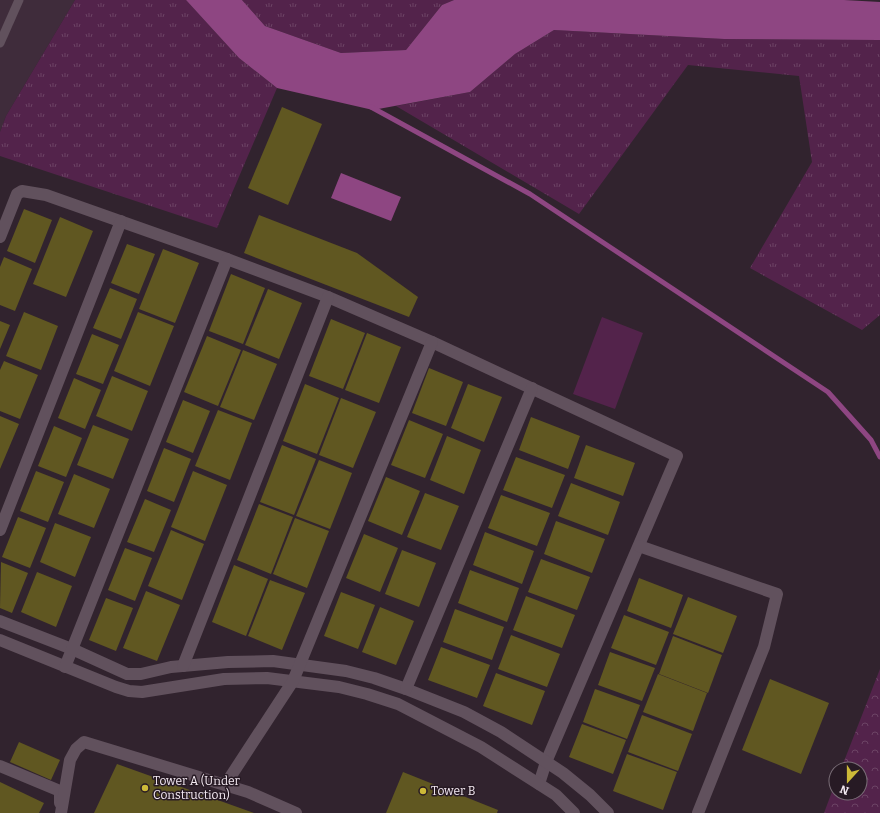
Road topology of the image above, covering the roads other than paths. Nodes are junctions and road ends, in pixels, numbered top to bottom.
1 (19, 0) edge
2 (0, 43) edge
3 (121, 221) junction
4 (0, 238) edge
5 (227, 259) junction
6 (328, 297) junction
7 (432, 342) junction
8 (532, 388) junction
9 (0, 530) edge
10 (639, 546) junction
11 (0, 622) edge
12 (0, 640) edge
13 (72, 649) junction
14 (300, 665) junction
15 (183, 666) junction
16 (65, 667) junction
17 (293, 681) junction
18 (406, 688) junction
19 (546, 762) junction
20 (0, 766) edge
21 (539, 784) junction
22 (225, 785) junction
23 (57, 813) edge
24 (61, 813) edge
25 (296, 813) edge
26 (574, 813) edge
27 (608, 813) edge
28 (698, 813) edge

1 - 2 lane
3 - 4 street
3 - 5 street
3 - 9 street
5 - 6 street
5 - 13 street
6 - 7 street
6 - 15 street
7 - 8 street
7 - 14 street
8 - 10 street
8 - 18 street
10 - 19 street
10 - 28 street
11 - 13 street
12 - 16 street
13 - 15 street
13 - 16 street
14 - 15 street
14 - 17 street
14 - 18 street
16 - 17 street
17 - 21 street
17 - 22 street
18 - 19 street
19 - 21 street
19 - 27 street
20 - 23 street
21 - 26 street
22 - 24 street
22 - 25 street

